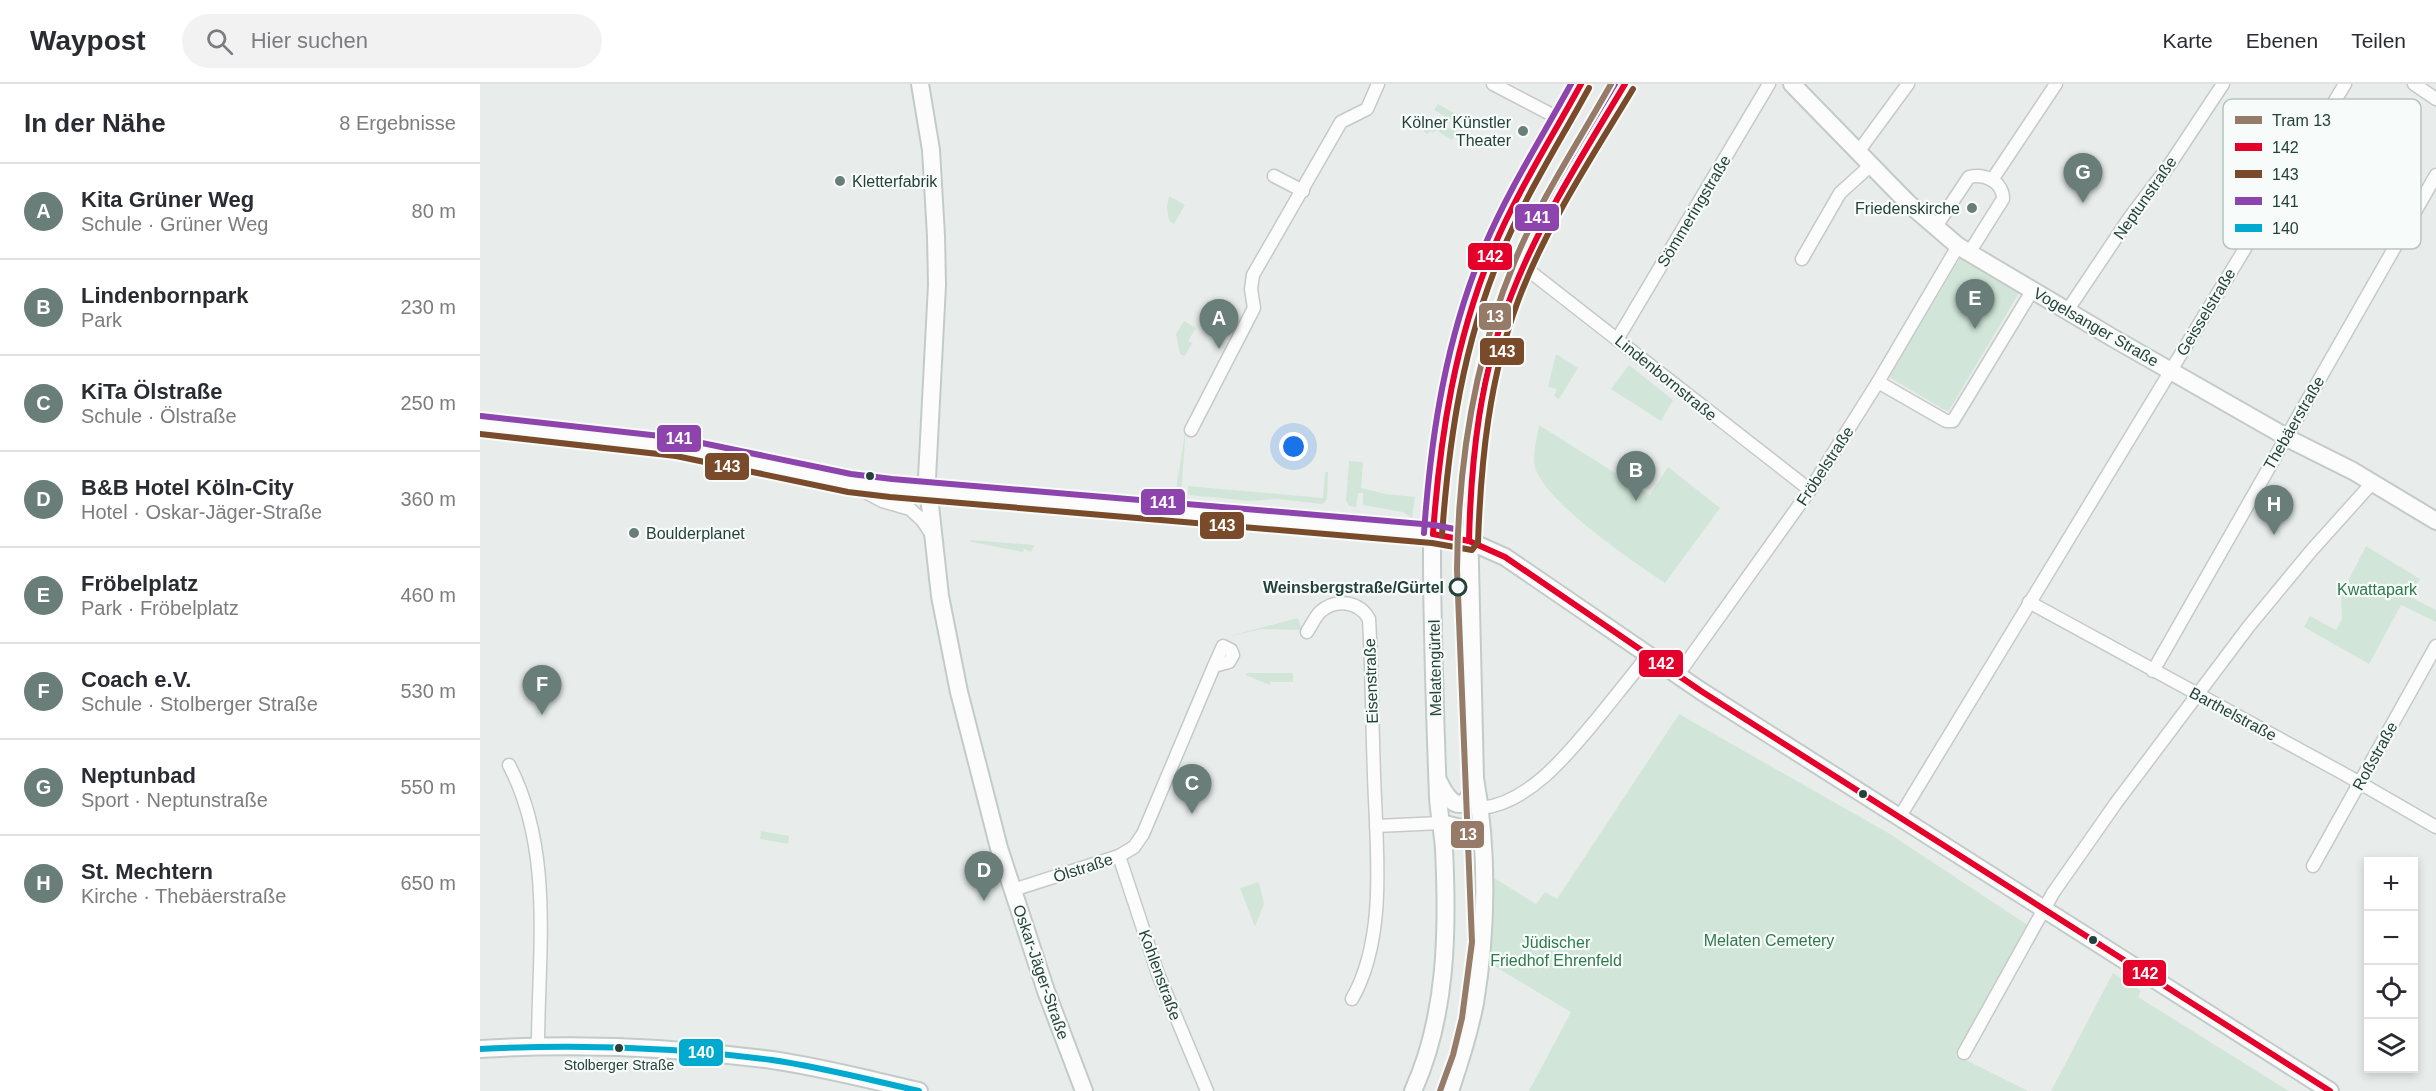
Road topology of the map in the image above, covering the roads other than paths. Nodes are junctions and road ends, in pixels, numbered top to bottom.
1 (920, 84) edge
2 (1493, 84) edge
3 (1581, 84) edge
4 (1625, 84) edge
5 (1769, 84) edge
6 (1792, 84) edge
7 (1908, 84) edge
8 (2056, 84) edge
9 (2223, 84) edge
10 (2344, 84) edge
11 (2414, 84) edge
12 (1373, 85) edge
13 (2335, 99) edge
14 (2436, 99) edge
15 (1562, 120) junction
16 (1858, 152) junction
17 (1870, 165) junction
18 (2436, 175) edge
19 (1274, 177) dead end
20 (1992, 180) junction
21 (1303, 191) junction
22 (2421, 201) edge
23 (1935, 228) junction
24 (1963, 249) junction
25 (2244, 249) edge
26 (2394, 249) edge
27 (1802, 259) dead end
28 (1523, 266) junction
29 (2032, 291) junction
30 (2067, 311) junction
31 (1618, 338) junction
32 (2170, 370) junction
33 (1878, 382) junction
34 (480, 425) edge
35 (1191, 430) dead end
36 (2286, 437) junction
37 (2373, 482) junction
38 (850, 483) junction
39 (1810, 490) junction
40 (927, 492) junction
41 (2436, 521) edge
42 (1433, 534) junction
43 (932, 535) junction
44 (1469, 541) junction
45 (2029, 602) junction
46 (1307, 632) dead end
47 (2436, 646) edge
48 (1647, 656) junction
49 (1214, 666) dead end
50 (2153, 671) junction
51 (1677, 676) junction
52 (2198, 696) junction
53 (509, 765) dead end
54 (1438, 778) junction
55 (1475, 778) junction
56 (2361, 783) junction
57 (1480, 808) junction
58 (1899, 818) junction
59 (1441, 824) junction
60 (1376, 826) junction
61 (2436, 827) edge
62 (1482, 845) junction
63 (1119, 856) junction
64 (2313, 866) dead end
65 (1013, 890) junction
66 (2043, 910) junction
67 (1352, 999) dead end
68 (538, 1047) junction
69 (480, 1049) edge
70 (1964, 1053) dead end
71 (919, 1091) edge
72 (1084, 1091) edge
73 (1207, 1091) edge
74 (1413, 1091) edge
75 (1450, 1091) edge
76 (2331, 1091) edge

1 - 40 street, Oskar-Jäger-Straße
2 - 15 street
3 - 15 street, Melatengürtel
4 - 28 street
5 - 31 street, Sömmeringstraße
6 - 16 street, Vogelsanger Straße
7 - 16 street
8 - 20 street
9 - 30 street, Neptunstraße
10 - 13 street, Geisselstraße
11 - 14 street
12 - 21 street
15 - 42 street, Melatengürtel
16 - 17 street, Vogelsanger Straße
17 - 23 street, Vogelsanger Straße
17 - 27 street
18 - 22 street, Thebäerstraße
19 - 21 street
20 - 23 street
20 - 24 street, Fröbelstraße
21 - 35 street
23 - 24 street, Vogelsanger Straße
24 - 29 street, Vogelsanger Straße
24 - 33 street, Fröbelstraße
25 - 32 street, Geisselstraße
26 - 36 street, Thebäerstraße
28 - 31 street, Lindenbornstraße
28 - 44 street
29 - 30 street, Vogelsanger Straße
29 - 33 street
30 - 32 street, Vogelsanger Straße
31 - 39 street, Lindenbornstraße
32 - 36 street, Vogelsanger Straße
32 - 45 street, Geisselstraße
33 - 39 street, Fröbelstraße
34 - 38 street
36 - 37 street, Vogelsanger Straße
36 - 50 street, Thebäerstraße
37 - 41 street, Vogelsanger Straße
37 - 52 street
38 - 40 street
38 - 43 street
39 - 51 street, Fröbelstraße
40 - 42 street
40 - 43 street, Oskar-Jäger-Straße
42 - 44 street
42 - 54 street, Melatengürtel
43 - 65 street, Oskar-Jäger-Straße
44 - 48 street
44 - 55 street
45 - 50 street, Barthelstraße
45 - 58 street, Geisselstraße
46 - 60 street, Eisenstraße
47 - 56 street, Roßstraße
48 - 51 street
48 - 57 street
49 - 63 street, Ölstraße
50 - 52 street, Barthelstraße
51 - 58 street
52 - 56 street, Barthelstraße
52 - 66 street
53 - 68 street
54 - 55 street
54 - 59 street, Melatengürtel
55 - 57 street
56 - 61 street, Barthelstraße
56 - 64 street, Roßstraße
57 - 62 street
58 - 66 street
59 - 60 street
59 - 62 street
59 - 74 street, Melatengürtel
60 - 67 street, Eisenstraße
62 - 75 street
63 - 65 street, Ölstraße
63 - 73 street, Kohlenstraße
65 - 72 street, Oskar-Jäger-Straße
66 - 70 street
66 - 76 street
68 - 69 street
68 - 71 street

